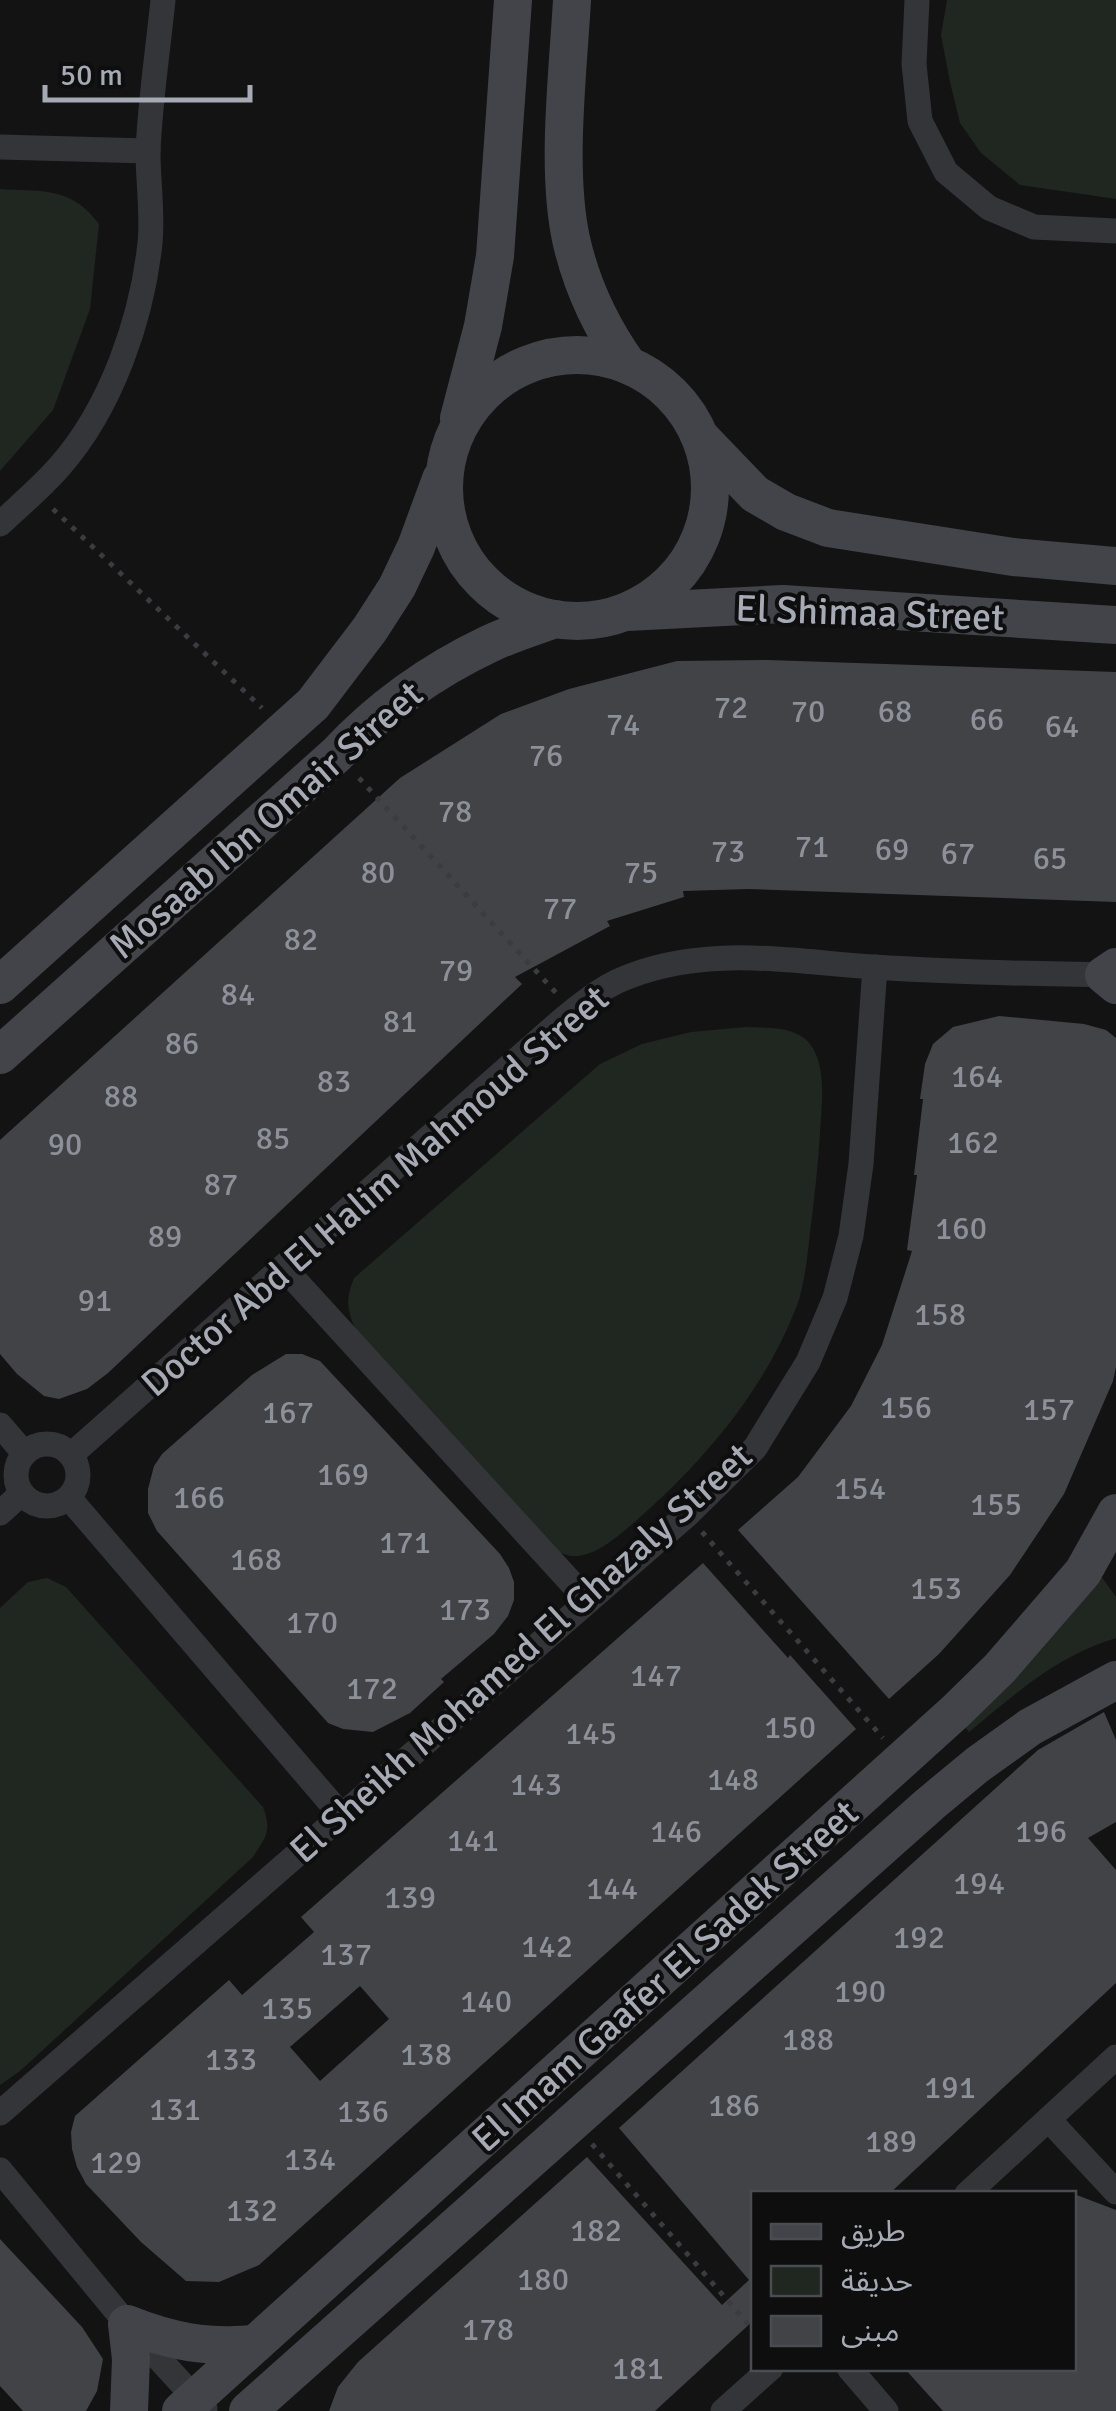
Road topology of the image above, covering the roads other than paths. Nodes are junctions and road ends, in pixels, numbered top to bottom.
1 (163, 0) edge
2 (513, 0) edge
3 (572, 0) edge
4 (918, 0) edge
5 (0, 147) edge
6 (148, 150) junction
7 (1116, 232) edge
8 (628, 365) junction
9 (702, 439) junction
10 (450, 450) junction
11 (0, 524) edge
12 (1116, 566) edge
13 (624, 612) junction
14 (555, 620) junction
15 (1116, 625) edge
16 (874, 967) junction
17 (1113, 975) edge
18 (0, 984) edge
19 (0, 1055) edge
20 (283, 1267) junction
21 (0, 1425) edge
22 (24, 1453) junction
23 (71, 1455) junction
24 (21, 1494) junction
25 (69, 1498) junction
26 (0, 1513) edge
27 (1116, 1513) edge
28 (588, 1601) junction
29 (1116, 1680) edge
30 (341, 1815) junction
31 (1116, 2056) edge
32 (0, 2113) edge
33 (1049, 2120) junction
34 (0, 2170) edge
35 (970, 2191) edge
36 (1116, 2192) edge
37 (127, 2324) junction
38 (256, 2344) junction
39 (769, 2371) edge
40 (852, 2371) edge
41 (285, 2394) edge
42 (194, 2407) edge
43 (129, 2411) edge
44 (248, 2411) edge
45 (722, 2411) edge
46 (886, 2411) edge

1 - 6 street
2 - 10 street, Mosaab Ibn Omair Street
3 - 8 street
4 - 7 street
5 - 6 street
6 - 11 street
8 - 9 street
8 - 10 street
9 - 12 street, El Shimaa Street
9 - 13 street
10 - 14 street
10 - 18 street, Mosaab Ibn Omair Street
13 - 14 street
13 - 15 street, El Shimaa Street
14 - 19 street, Mosaab Ibn Omair Street
16 - 17 street, Doctor Abd El Halim Mahmoud Street
16 - 20 street, Doctor Abd El Halim Mahmoud Street
16 - 28 street, El Sheikh Mohamed El Ghazaly Street
20 - 23 street, Doctor Abd El Halim Mahmoud Street
20 - 28 street
21 - 22 street
22 - 23 street
22 - 24 street
23 - 25 street
24 - 25 street
24 - 26 street
25 - 30 street
27 - 38 street, El Imam Gaafer El Sadek Street
28 - 30 street, El Sheikh Mohamed El Ghazaly Street
29 - 41 street, El Imam Gaafer El Sadek Street
30 - 32 street, El Sheikh Mohamed El Ghazaly Street
31 - 33 street
33 - 35 street
33 - 36 street
34 - 37 street
37 - 38 street
37 - 42 street
37 - 43 street
38 - 42 street, El Imam Gaafer El Sadek Street
39 - 45 street
40 - 46 street
41 - 44 street, El Imam Gaafer El Sadek Street

